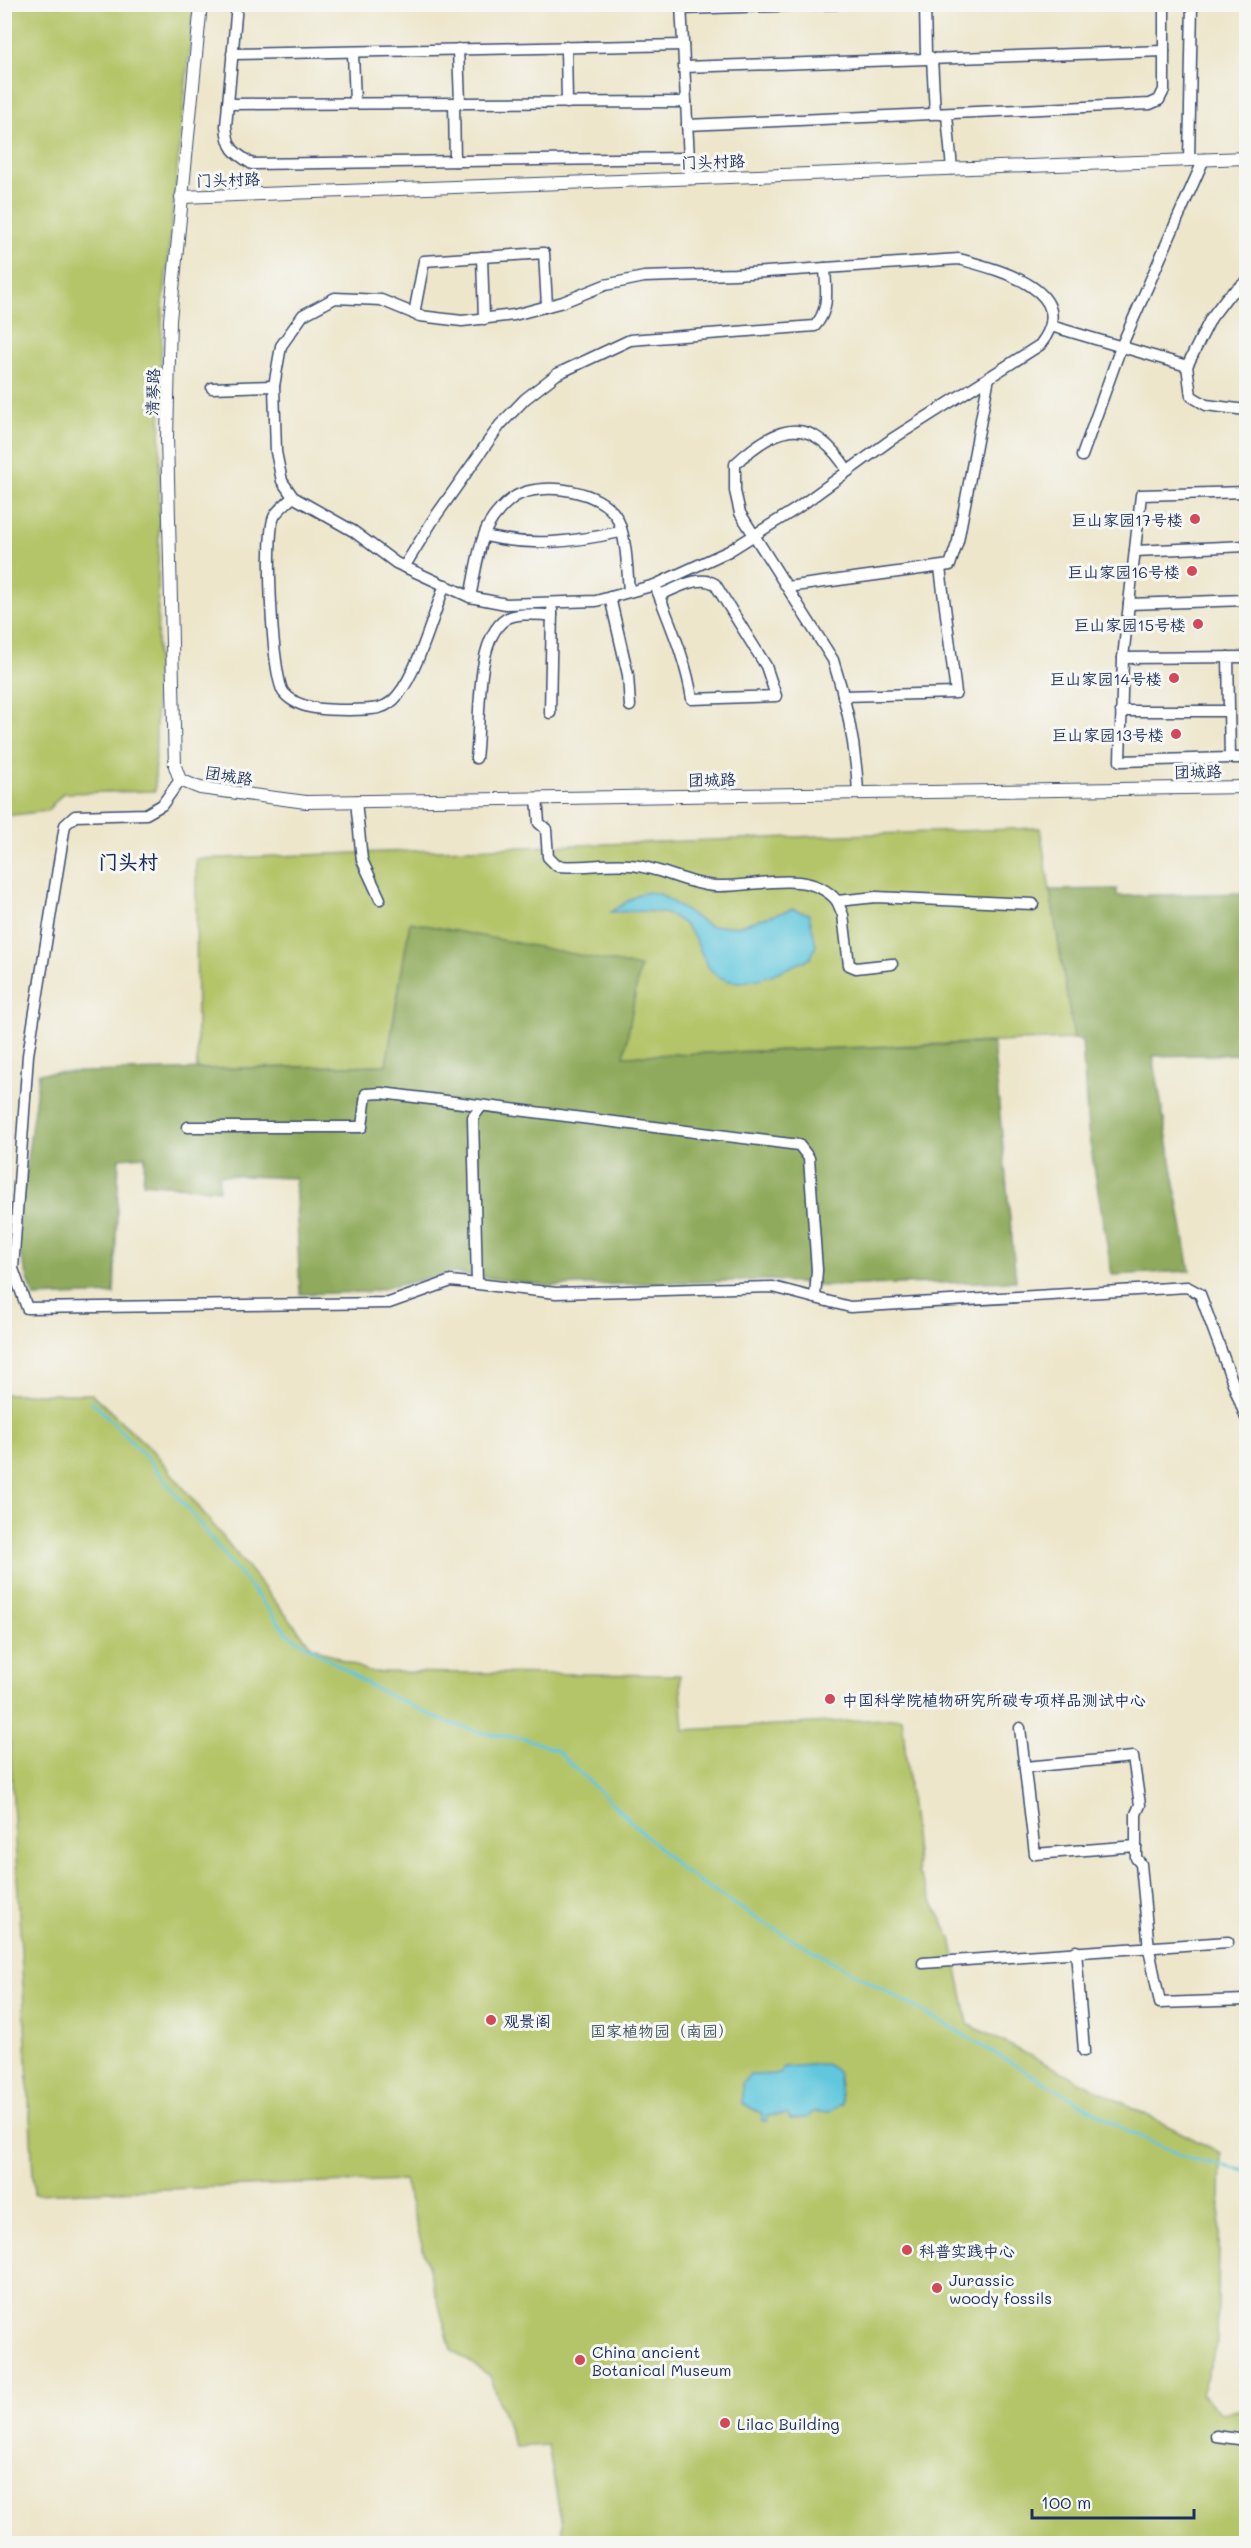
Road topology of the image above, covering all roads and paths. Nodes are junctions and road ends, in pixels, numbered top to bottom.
1 (201, 4) edge
2 (237, 4) edge
3 (836, 4) edge
4 (925, 4) edge
5 (1164, 4) edge
6 (1191, 4) edge
7 (681, 7) edge
8 (683, 45) junction
9 (566, 47) junction
10 (458, 49) junction
11 (1164, 51) junction
12 (354, 53) junction
13 (232, 54) junction
14 (932, 58) junction
15 (684, 67) junction
16 (355, 102) junction
17 (686, 102) junction
18 (457, 103) junction
19 (567, 103) junction
20 (228, 104) junction
21 (947, 115) junction
22 (687, 125) junction
23 (688, 158) junction
24 (1246, 158) edge
25 (1204, 159) junction
26 (1189, 160) junction
27 (455, 161) junction
28 (952, 169) junction
29 (690, 178) junction
30 (181, 197) junction
31 (482, 257) junction
32 (825, 268) junction
33 (1246, 282) edge
34 (547, 306) junction
35 (414, 314) junction
36 (484, 319) junction
37 (1051, 327) junction
38 (1121, 347) junction
39 (1187, 366) junction
40 (989, 377) junction
41 (274, 386) junction
42 (212, 388) dead end
43 (1246, 410) edge
44 (1082, 456) dead end
45 (848, 471) junction
46 (1246, 492) edge
47 (293, 497) junction
48 (620, 532) junction
49 (485, 536) junction
50 (754, 536) junction
51 (1246, 546) edge
52 (1135, 551) junction
53 (404, 567) junction
54 (940, 568) junction
55 (445, 585) junction
56 (787, 587) junction
57 (657, 590) junction
58 (629, 591) junction
59 (470, 597) junction
60 (610, 597) junction
61 (1246, 600) edge
62 (552, 603) junction
63 (1129, 604) junction
64 (552, 615) junction
65 (1228, 657) junction
66 (1246, 657) edge
67 (1123, 658) junction
68 (843, 696) junction
69 (630, 706) dead end
70 (1120, 711) junction
71 (1229, 711) junction
72 (550, 713) dead end
73 (476, 758) dead end
74 (1230, 758) junction
75 (1246, 758) edge
76 (180, 780) junction
77 (1246, 787) edge
78 (858, 792) junction
79 (537, 798) junction
80 (356, 801) junction
81 (380, 899) dead end
82 (837, 901) junction
83 (1033, 904) dead end
84 (892, 964) dead end
85 (481, 1107) junction
86 (188, 1127) dead end
87 (477, 1283) junction
88 (815, 1298) junction
89 (1246, 1418) edge
90 (1020, 1728) dead end
91 (1025, 1767) junction
92 (1136, 1846) junction
93 (1228, 1942) dead end
94 (1149, 1949) junction
95 (1076, 1951) junction
96 (923, 1963) dead end
97 (1246, 2000) edge
98 (1084, 2051) dead end
99 (1216, 2436) dead end
100 (1246, 2440) edge

1 - 30 street, 清琴路
2 - 13 street
3 - 7 street
4 - 14 street
5 - 11 street
6 - 26 street
7 - 8 street
8 - 9 street
8 - 15 street
9 - 10 street
9 - 19 street
10 - 12 street
10 - 18 street
11 - 14 street
11 - 21 street
12 - 13 street
12 - 16 street
13 - 20 street
14 - 15 street
14 - 21 street
15 - 17 street
16 - 18 street
16 - 20 street
17 - 19 street
17 - 22 street
18 - 19 street
18 - 27 street
20 - 27 street
21 - 22 street
21 - 28 street
22 - 23 street
23 - 27 street
23 - 29 street
24 - 25 street, 门头村路
25 - 26 street, 门头村路
25 - 38 street
26 - 28 street, 门头村路
28 - 29 street, 门头村路
29 - 30 street, 门头村路
30 - 76 street, 清琴路
31 - 34 street
31 - 35 street
31 - 36 street
32 - 34 street
32 - 37 street
32 - 53 street
33 - 39 street
34 - 36 street
35 - 36 street
35 - 41 street
37 - 38 street
37 - 40 street
38 - 39 street
38 - 44 street
39 - 43 street
40 - 45 street
40 - 54 street
41 - 42 street
41 - 47 street
45 - 50 street
45 - 50 street
46 - 52 street
47 - 53 street
47 - 55 street
48 - 49 street
48 - 49 street
48 - 58 street
49 - 59 street
50 - 56 street
50 - 57 street
51 - 52 street
52 - 63 street
53 - 55 street
54 - 56 street
54 - 68 street
55 - 59 street
56 - 68 street
57 - 57 street
57 - 58 street
58 - 60 street
59 - 62 street
60 - 62 street
60 - 69 street
61 - 63 street
62 - 64 street
63 - 67 street
64 - 72 street
64 - 73 street
65 - 66 street
65 - 67 street
65 - 71 street
67 - 70 street
68 - 78 street
70 - 71 street
70 - 74 street
71 - 74 street
74 - 75 street
76 - 80 street, 团城路
76 - 87 street
77 - 78 street, 团城路
78 - 79 street, 团城路
79 - 80 street, 团城路
79 - 82 street
80 - 81 street
82 - 83 street
82 - 84 street
85 - 86 street
85 - 87 street
85 - 88 street
87 - 88 street
88 - 89 street
90 - 91 street
91 - 92 street
91 - 92 street
92 - 94 street
93 - 94 street
94 - 95 street
94 - 97 street
95 - 96 street
95 - 98 street
99 - 100 street

